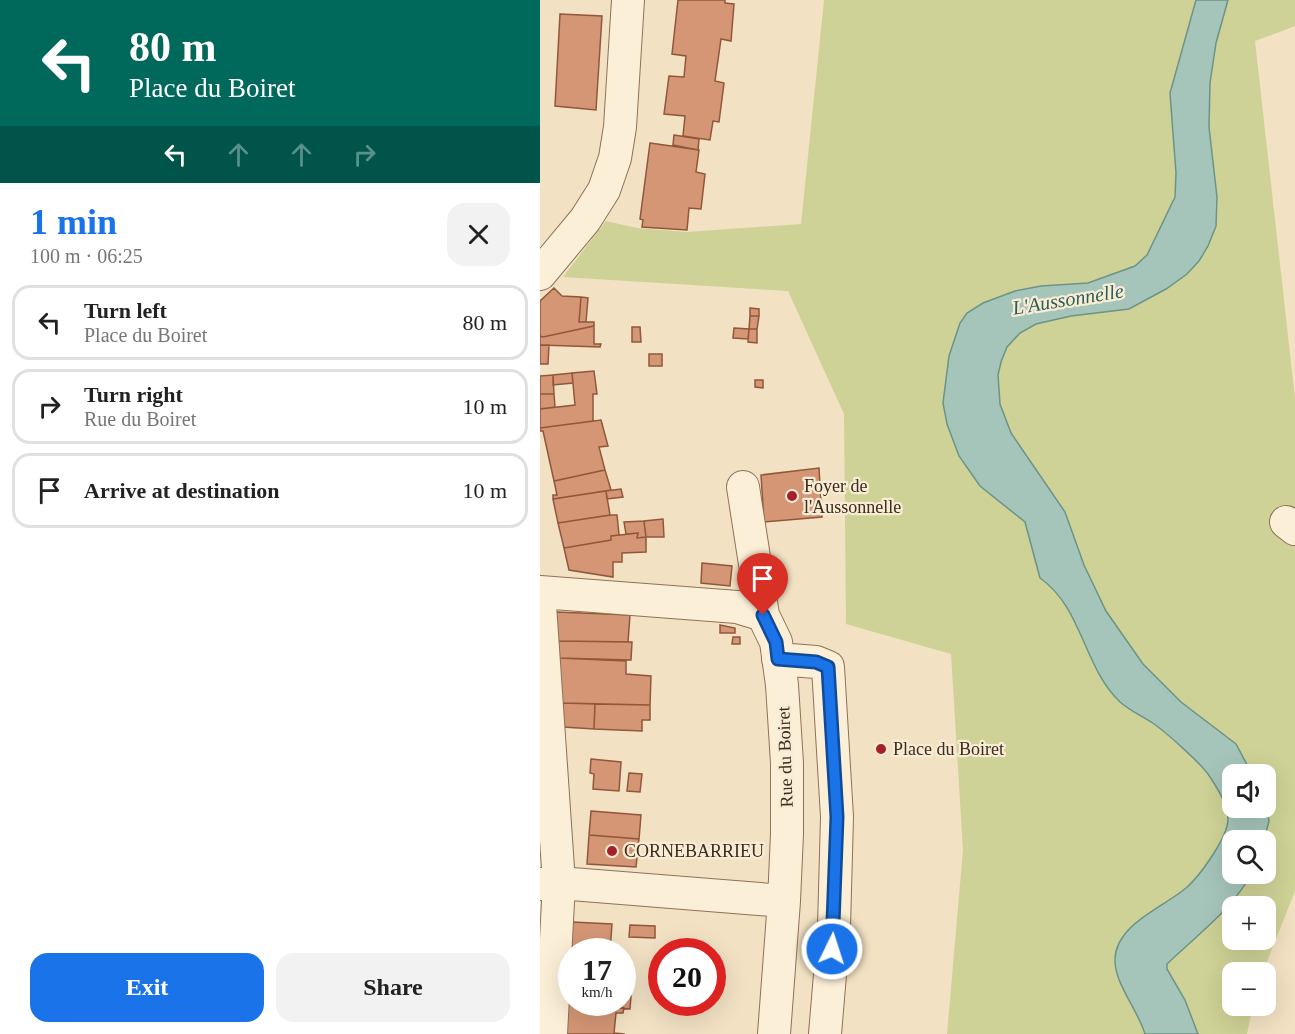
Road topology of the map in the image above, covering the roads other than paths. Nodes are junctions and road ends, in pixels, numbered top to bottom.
1 (628, 0) edge
2 (540, 274) edge
3 (744, 487) dead end
4 (540, 592) edge
5 (540, 605) edge
6 (763, 615) junction
7 (778, 659) junction
8 (549, 883) edge
9 (784, 901) junction
10 (551, 1034) edge
11 (774, 1034) edge
12 (825, 1034) edge

1 - 2 street
3 - 6 street, Rue du Boiret
4 - 6 street
5 - 8 street
6 - 7 street, Rue du Boiret
7 - 9 street, Rue du Boiret
7 - 12 street
8 - 9 street
8 - 10 street
9 - 11 street, Rue du Boiret

